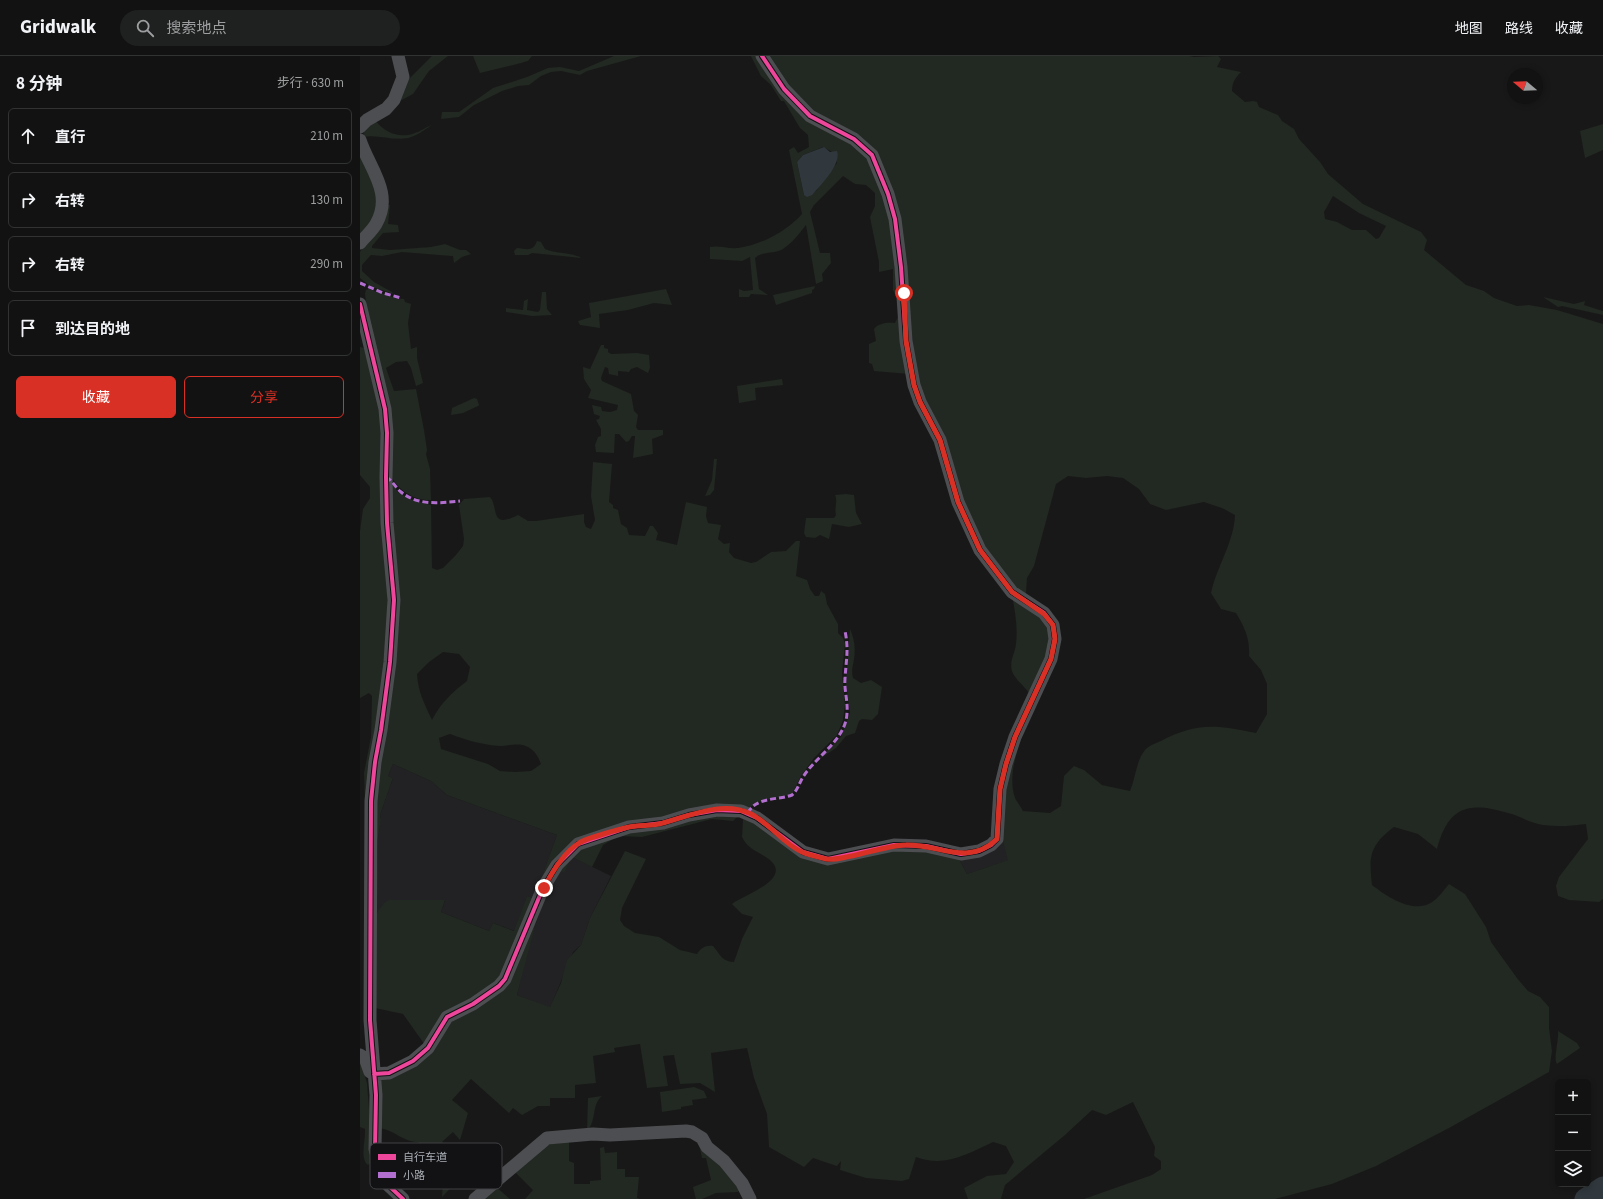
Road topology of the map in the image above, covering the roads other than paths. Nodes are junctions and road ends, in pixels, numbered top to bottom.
1 (398, 56) edge
2 (762, 56) edge
3 (360, 127) edge
4 (360, 140) edge
5 (360, 243) edge
6 (360, 304) edge
7 (360, 1056) edge
8 (374, 1074) junction
9 (374, 1143) edge
10 (375, 1143) edge
11 (502, 1176) edge
12 (392, 1189) edge
13 (487, 1189) edge
14 (403, 1199) edge
15 (475, 1199) edge
16 (750, 1199) edge

1 - 3 street
2 - 8 street
4 - 5 street
6 - 8 street
7 - 9 street
8 - 10 street
11 - 16 street
12 - 14 street
13 - 15 street

